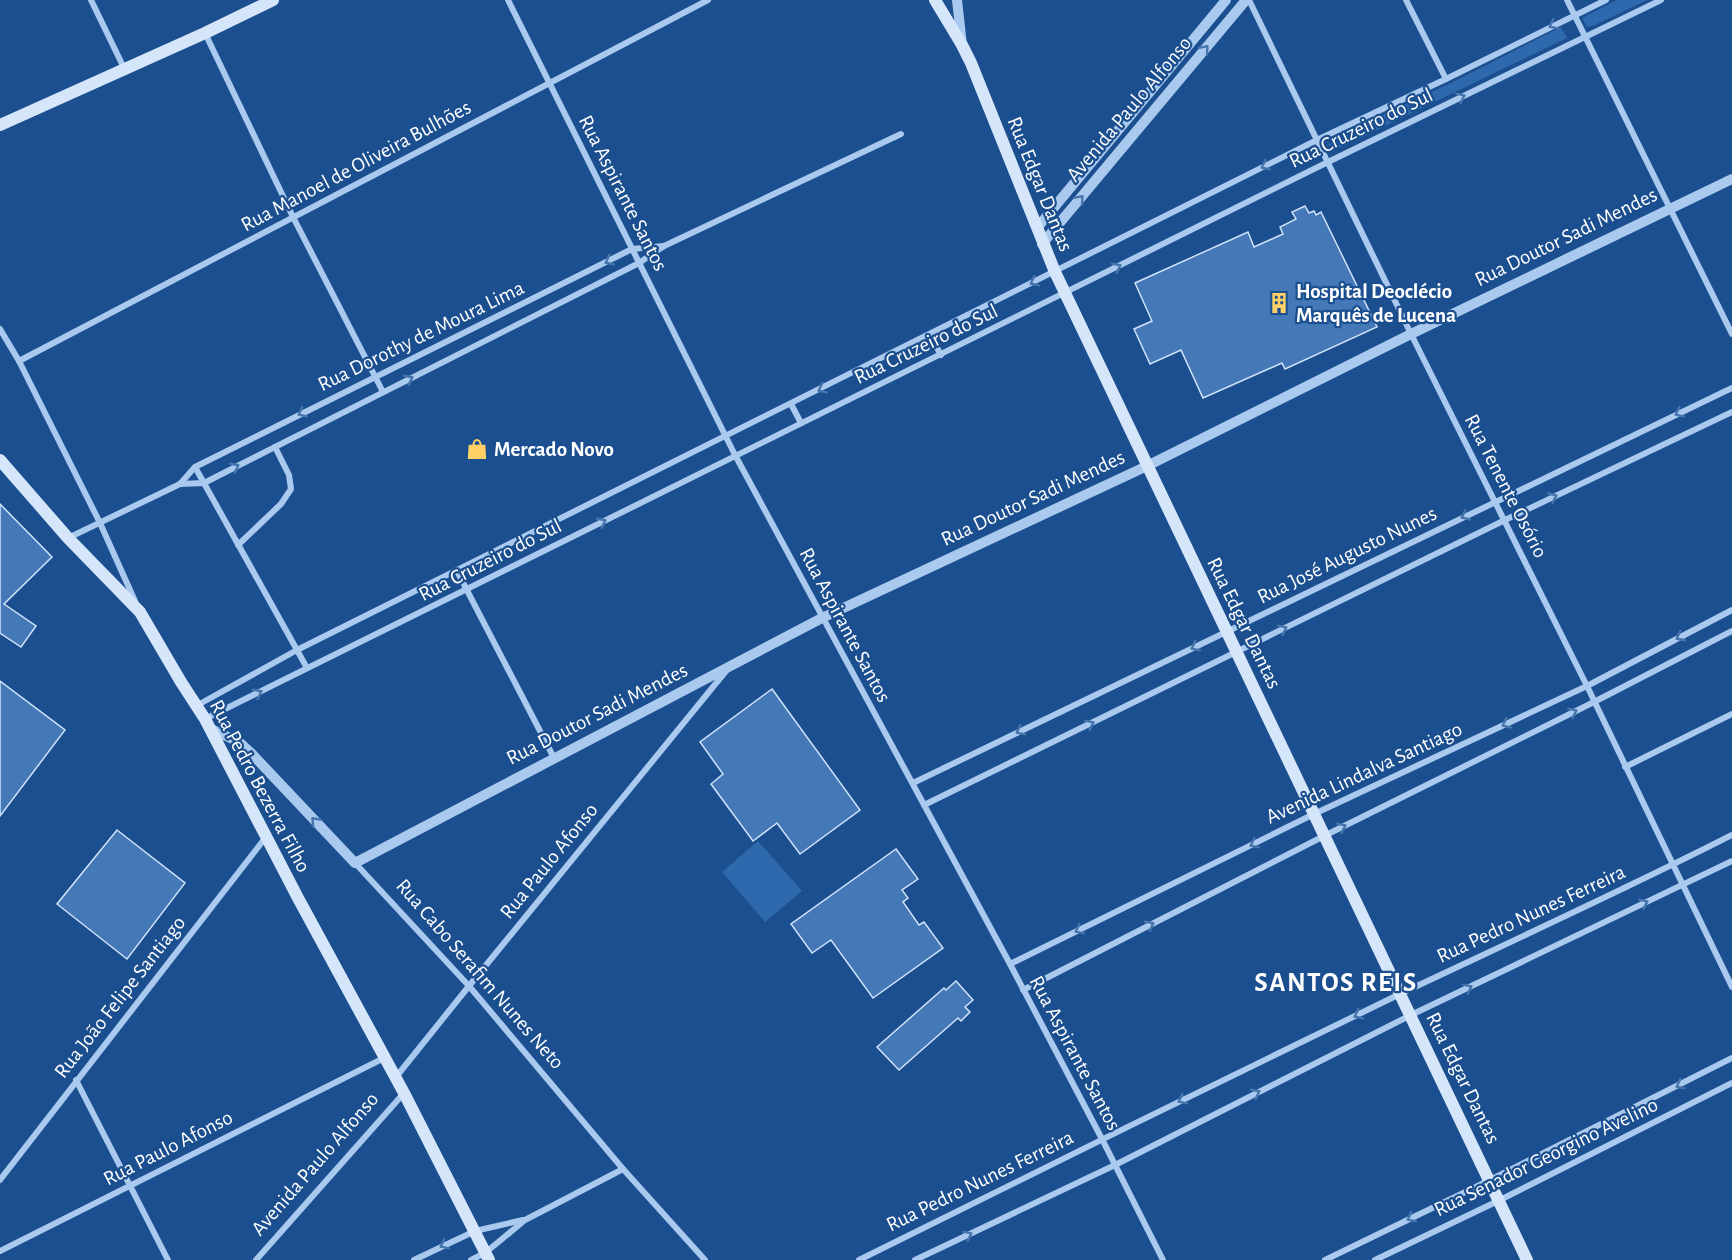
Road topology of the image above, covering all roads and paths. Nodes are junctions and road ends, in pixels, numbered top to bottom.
1 (91, 0) edge
2 (273, 0) edge
3 (508, 0) edge
4 (708, 0) edge
5 (935, 0) edge
6 (957, 0) edge
7 (1226, 0) edge
8 (1247, 0) edge
9 (1406, 0) edge
10 (1567, 0) edge
11 (1606, 0) edge
12 (1661, 0) edge
13 (1574, 15) junction
14 (205, 33) junction
15 (1585, 37) junction
16 (962, 45) junction
17 (124, 68) junction
18 (1446, 79) junction
19 (549, 83) junction
20 (0, 125) edge
21 (901, 134) dead end
22 (1317, 140) junction
23 (1328, 162) junction
24 (1732, 179) edge
25 (1670, 209) junction
26 (293, 217) junction
27 (1037, 228) junction
28 (1042, 244) junction
29 (664, 246) junction
30 (632, 249) junction
31 (639, 263) junction
32 (1055, 272) junction
33 (1065, 293) junction
34 (0, 329) edge
35 (1411, 334) junction
36 (1732, 334) edge
37 (930, 335) junction
38 (940, 355) junction
39 (19, 361) junction
40 (376, 377) junction
41 (1732, 388) edge
42 (383, 392) junction
43 (791, 404) junction
44 (1732, 412) edge
45 (801, 423) junction
46 (727, 437) junction
47 (275, 447) junction
48 (735, 455) junction
49 (0, 460) edge
50 (1148, 466) junction
51 (195, 467) junction
52 (204, 483) junction
53 (180, 484) junction
54 (1496, 501) junction
55 (1505, 520) junction
56 (100, 523) junction
57 (68, 538) junction
58 (238, 545) junction
59 (457, 571) junction
60 (466, 591) junction
61 (1732, 610) edge
62 (140, 612) junction
63 (822, 618) junction
64 (1732, 631) edge
65 (1227, 632) junction
66 (297, 650) junction
67 (1237, 652) junction
68 (729, 667) junction
69 (307, 669) junction
70 (1587, 686) junction
71 (1594, 702) junction
72 (196, 706) junction
73 (1732, 714) edge
74 (208, 724) junction
75 (554, 758) junction
76 (1625, 767) junction
77 (913, 783) junction
78 (924, 806) junction
79 (1314, 814) junction
80 (1732, 835) edge
81 (266, 836) junction
82 (1324, 836) junction
83 (1732, 861) edge
84 (355, 863) junction
85 (1673, 865) junction
86 (1683, 885) junction
87 (1010, 964) junction
88 (469, 986) junction
89 (1732, 987) edge
90 (1023, 990) junction
91 (1401, 994) junction
92 (1411, 1015) junction
93 (384, 1058) junction
94 (1732, 1058) edge
95 (395, 1078) junction
96 (76, 1080) junction
97 (1732, 1083) edge
98 (404, 1093) junction
99 (1102, 1139) junction
100 (1115, 1164) junction
101 (623, 1169) junction
102 (0, 1180) edge
103 (1490, 1180) junction
104 (130, 1186) junction
105 (1500, 1200) junction
106 (525, 1220) junction
107 (475, 1231) junction
108 (0, 1251) edge
109 (487, 1257) edge
110 (168, 1260) edge
111 (256, 1260) edge
112 (414, 1260) edge
113 (471, 1260) edge
114 (705, 1260) edge
115 (859, 1260) edge
116 (915, 1260) edge
117 (1163, 1260) edge
118 (1325, 1260) edge
119 (1375, 1260) edge
120 (1527, 1260) edge

1 - 17 street
2 - 14 main road
3 - 19 street, Rua Aspirante Santos
4 - 19 street, Rua Manoel de Oliveira Bulhões
5 - 16 main road, Rua Edgar Dantas
6 - 16 street
7 - 27 street, Avenida Paulo Alfonso
8 - 22 street, Rua Tenente Osório
28 -> 8 street, Avenida Paulo Alfonso
9 - 18 street
10 - 13 street
11 - 13 street, Rua Cruzeiro do Sul
12 - 15 street, Rua Cruzeiro do Sul
13 - 15 street
13 -> 18 street, Rua Cruzeiro do Sul
14 - 17 main road
14 - 26 street
23 -> 15 street, Rua Cruzeiro do Sul
15 - 25 street
16 - 27 main road, Rua Edgar Dantas
17 - 20 main road
18 - 22 street, Rua Cruzeiro do Sul
19 - 26 street, Rua Manoel de Oliveira Bulhões
19 - 30 street, Rua Aspirante Santos
21 - 29 street, Rua Dorothy de Moura Lima
22 - 23 street, Rua Tenente Osório
22 -> 32 street, Rua Cruzeiro do Sul
33 -> 23 street, Rua Cruzeiro do Sul
23 - 35 street, Rua Tenente Osório
24 - 25 street, Rua Doutor Sadi Mendes
25 - 35 street, Rua Doutor Sadi Mendes
25 - 36 street
26 - 39 street, Rua Manoel de Oliveira Bulhões
26 - 40 street
27 - 28 main road, Rua Edgar Dantas
28 - 32 main road, Rua Edgar Dantas
29 - 30 street, Rua Dorothy de Moura Lima
29 - 31 street, Rua Dorothy de Moura Lima
30 - 31 street, Rua Aspirante Santos
30 -> 40 street, Rua Dorothy de Moura Lima
42 -> 31 street, Rua Dorothy de Moura Lima
31 - 46 street, Rua Aspirante Santos
32 - 33 main road, Rua Edgar Dantas
32 -> 37 street, Rua Cruzeiro do Sul
33 - 38 street, Rua Cruzeiro do Sul
33 - 50 main road, Rua Edgar Dantas
34 - 39 street, Rua Pedro Bezerra Filho
35 - 50 street, Rua Doutor Sadi Mendes
35 - 54 street, Rua Tenente Osório
37 - 38 street
37 -> 43 street, Rua Cruzeiro do Sul
38 - 45 street, Rua Cruzeiro do Sul
39 - 56 street, Rua Pedro Bezerra Filho
40 - 42 street
40 -> 51 street, Rua Dorothy de Moura Lima
41 -> 54 street, Rua José Augusto Nunes
42 - 47 street, Rua Dorothy de Moura Lima
43 - 45 street
43 - 46 street, Rua Cruzeiro do Sul
55 -> 44 street, Rua José Augusto Nunes
45 - 48 street, Rua Cruzeiro do Sul
46 - 48 street, Rua Aspirante Santos
46 - 59 street, Rua Cruzeiro do Sul
52 -> 47 street, Rua Dorothy de Moura Lima
47 - 58 street
60 -> 48 street, Rua Cruzeiro do Sul
48 - 63 street, Rua Aspirante Santos
49 - 57 main road
50 - 63 street, Rua Doutor Sadi Mendes
50 - 65 main road, Rua Edgar Dantas
51 - 52 street
51 - 53 street, Rua Dorothy de Moura Lima
52 - 53 street, Rua Dorothy de Moura Lima
52 - 58 street
53 - 56 street, Rua Dorothy de Moura Lima
54 - 55 street, Rua Tenente Osório
54 -> 65 street, Rua José Augusto Nunes
67 -> 55 street, Rua José Augusto Nunes
55 - 70 street, Rua Tenente Osório
56 - 57 street, Rua Dorothy de Moura Lima
56 - 62 street, Rua Pedro Bezerra Filho
57 - 62 main road
58 - 66 street
59 - 60 street
59 - 66 street, Rua Cruzeiro do Sul
60 - 69 street, Rua Cruzeiro do Sul
60 - 75 street
61 -> 70 street, Avenida Lindalva Santiago
62 - 72 main road, Rua Pedro Bezerra Filho
63 - 68 street, Rua Doutor Sadi Mendes
63 - 77 street, Rua Aspirante Santos
64 - 71 street, Avenida Lindalva Santiago
65 - 67 main road, Rua Edgar Dantas
65 -> 77 street, Rua José Augusto Nunes
66 - 69 street
66 - 72 street, Rua Cruzeiro do Sul
78 -> 67 street, Rua José Augusto Nunes
67 - 79 main road, Rua Edgar Dantas
68 - 75 street, Rua Doutor Sadi Mendes
68 - 88 street, Rua Paulo Afonso
74 -> 69 street, Rua Cruzeiro do Sul
70 - 71 street, Rua Tenente Osório
70 -> 79 street, Avenida Lindalva Santiago
71 - 76 street, Rua Tenente Osório
82 -> 71 street, Avenida Lindalva Santiago
72 - 74 main road, Rua Pedro Bezerra Filho
73 - 76 street
74 - 81 main road, Rua Pedro Bezerra Filho
84 -> 74 street, Rua Cabo Serafim Nunes Neto
75 - 84 street, Rua Doutor Sadi Mendes
76 - 85 street, Rua Tenente Osório
77 - 78 street, Rua Aspirante Santos
78 - 87 street, Rua Aspirante Santos
79 - 82 main road, Rua Edgar Dantas
79 -> 87 street, Avenida Lindalva Santiago
80 - 85 street, Rua Pedro Nunes Ferreira
81 - 93 main road, Rua Pedro Bezerra Filho
81 - 96 street, Rua João Felipe Santiago
90 -> 82 street, Avenida Lindalva Santiago
82 - 91 main road, Rua Edgar Dantas
83 - 86 street, Rua Pedro Nunes Ferreira
84 - 88 street, Rua Cabo Serafim Nunes Neto
85 - 86 street, Rua Tenente Osório
85 - 91 street, Rua Pedro Nunes Ferreira
86 - 89 street, Rua Tenente Osório
92 -> 86 street, Rua Pedro Nunes Ferreira
87 - 90 street, Rua Aspirante Santos
88 - 95 street, Rua Paulo Afonso
88 - 101 street, Rua Cabo Serafim Nunes Neto
90 - 99 street, Rua Aspirante Santos
91 - 92 main road, Rua Edgar Dantas
91 -> 99 street, Rua Pedro Nunes Ferreira
100 -> 92 street, Rua Pedro Nunes Ferreira
92 - 103 main road, Rua Edgar Dantas
93 - 95 main road, Rua Pedro Bezerra Filho
93 - 104 street, Rua Paulo Afonso
94 -> 103 street, Rua Senador Georgino Avelino
95 - 98 main road, Rua Pedro Bezerra Filho
96 - 102 street, Rua João Felipe Santiago
96 - 104 street
97 - 105 street, Rua Senador Georgino Avelino
98 - 107 main road, Rua Pedro Bezerra Filho
98 - 111 street, Avenida Paulo Alfonso
99 - 100 street, Rua Aspirante Santos
99 - 115 street, Rua Pedro Nunes Ferreira
116 -> 100 street, Rua Pedro Nunes Ferreira
100 - 117 street, Rua Aspirante Santos
101 - 106 street
101 - 114 street, Rua Cabo Serafim Nunes Neto
103 - 105 main road, Rua Edgar Dantas
103 -> 118 street, Rua Senador Georgino Avelino
104 - 108 street, Rua Paulo Afonso
104 - 110 street
105 - 119 street, Rua Senador Georgino Avelino
105 - 120 main road, Rua Edgar Dantas
106 - 107 street
106 - 109 street
107 - 109 main road, Rua Pedro Bezerra Filho
107 -> 112 street
109 - 113 street

